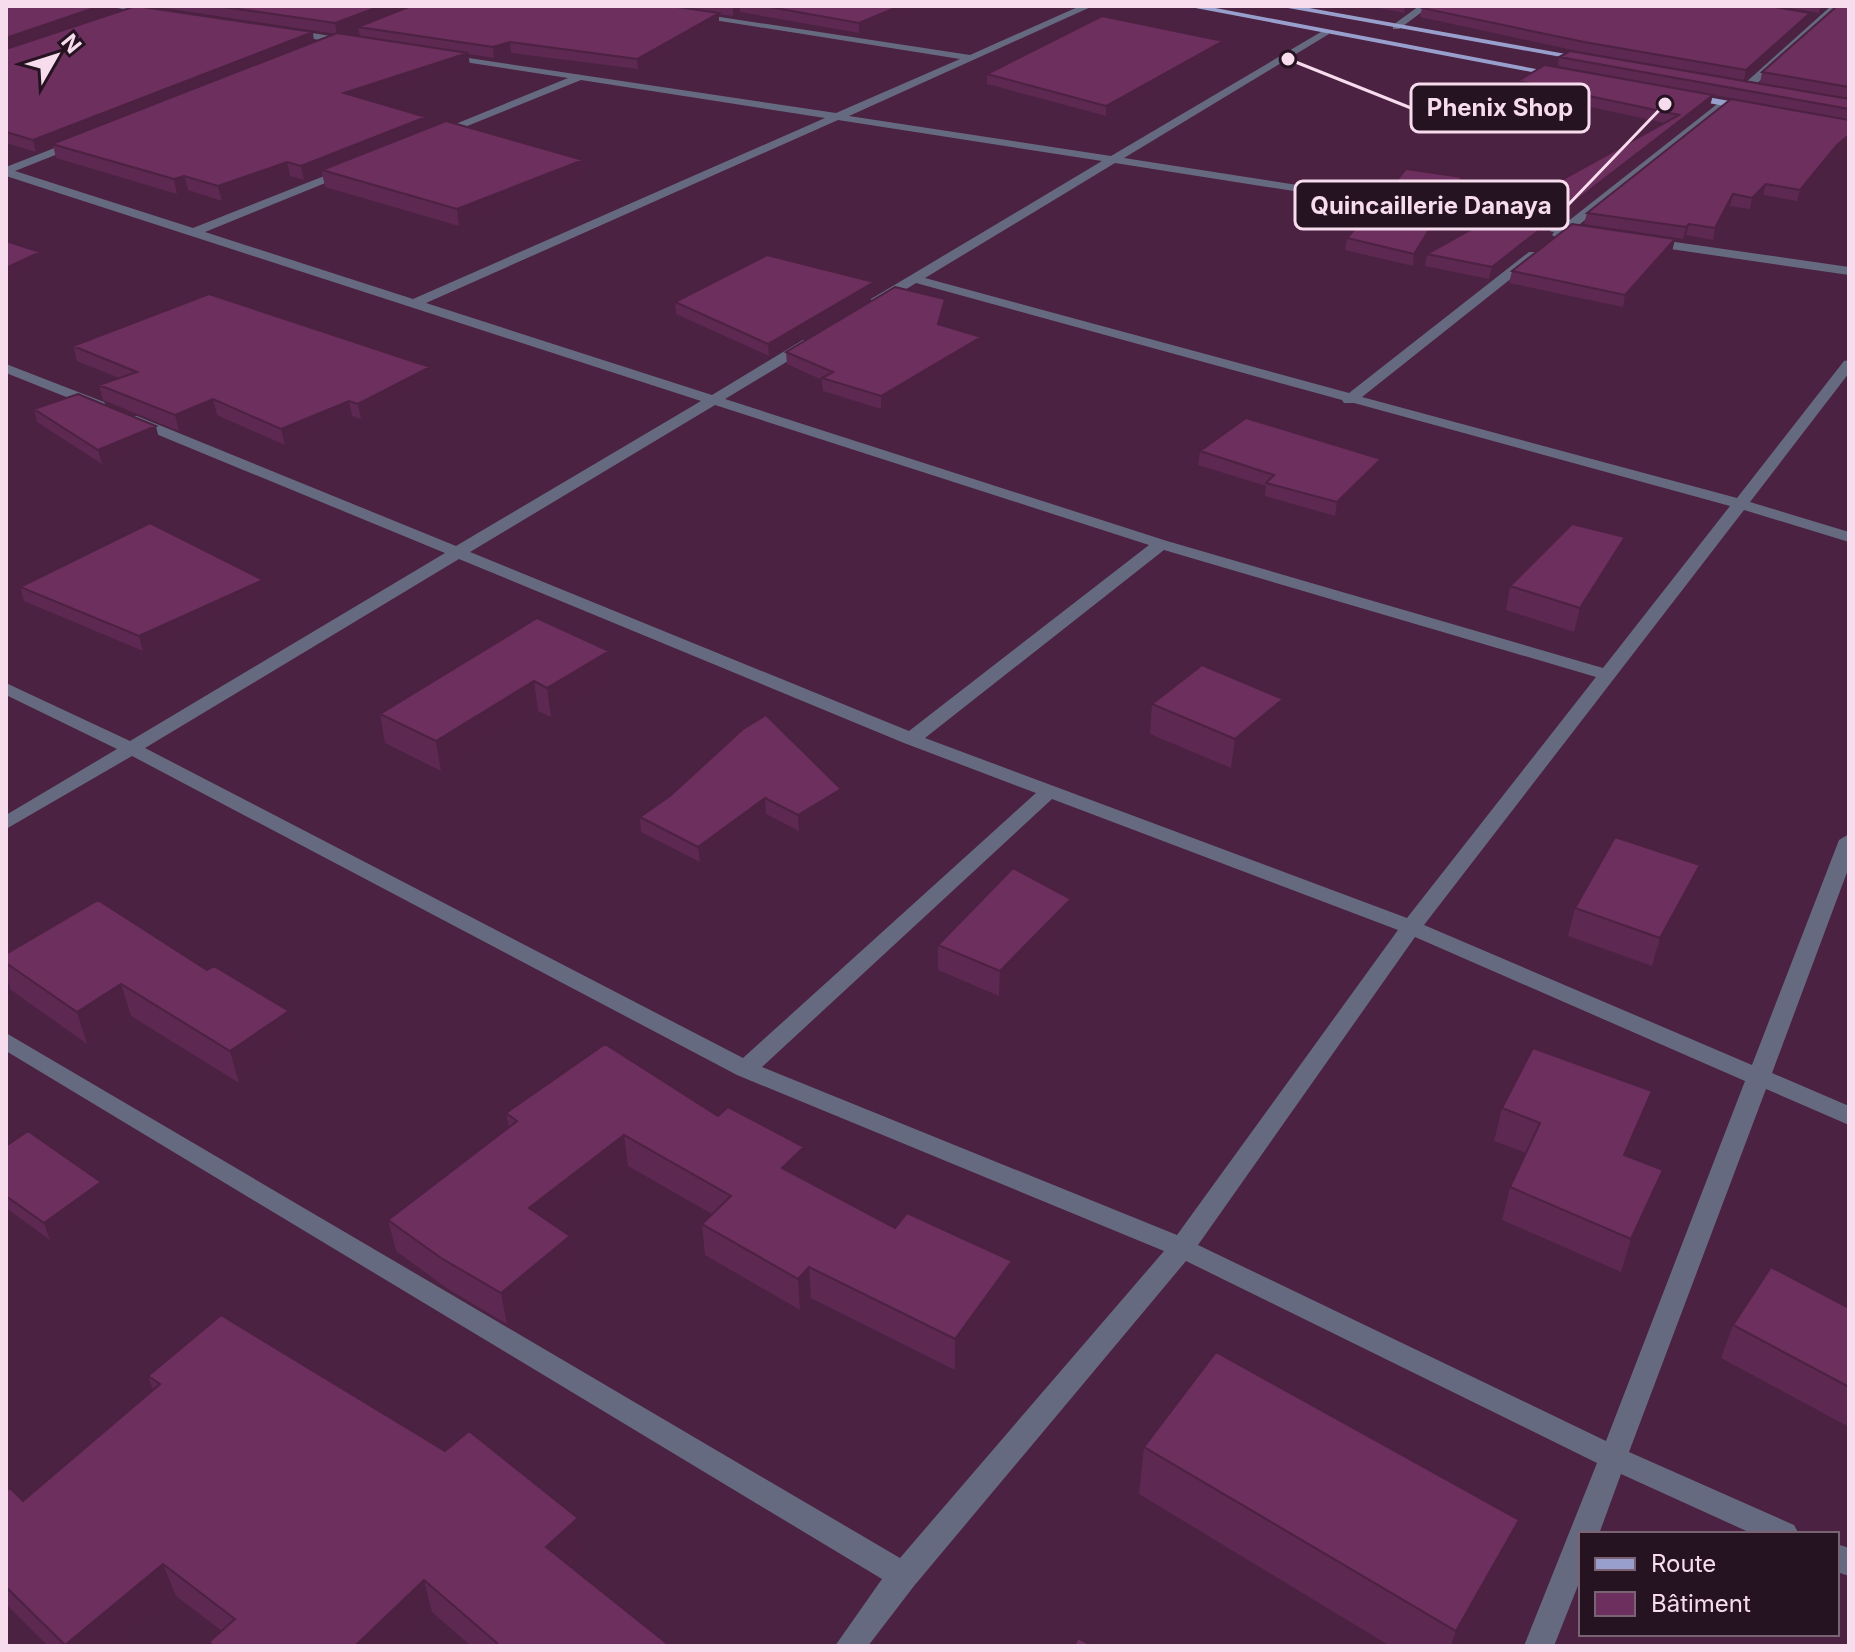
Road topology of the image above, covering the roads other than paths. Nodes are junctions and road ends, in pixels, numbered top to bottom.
1 (113, 6) edge
2 (1088, 6) edge
3 (1190, 6) edge
4 (1282, 6) edge
5 (1425, 6) edge
6 (1836, 6) edge
7 (145, 8) edge
8 (677, 13) edge
9 (169, 15) edge
10 (1807, 16) edge
11 (1821, 19) junction
12 (109, 20) edge
13 (1396, 27) junction
14 (275, 31) edge
15 (1326, 32) junction
16 (351, 34) edge
17 (336, 40) junction
18 (367, 44) edge
19 (307, 51) edge
20 (428, 54) edge
21 (968, 57) junction
22 (1595, 60) edge
23 (1571, 76) edge
24 (580, 77) junction
25 (1733, 84) edge
26 (1748, 86) junction
27 (1763, 89) edge
28 (1679, 95) edge
29 (1725, 103) junction
30 (1771, 111) edge
31 (832, 116) junction
32 (92, 137) edge
33 (423, 141) edge
34 (1114, 159) junction
35 (365, 164) edge
36 (6, 172) edge
37 (1565, 230) junction
38 (194, 232) junction
39 (1612, 237) edge
40 (1628, 239) edge
41 (1849, 271) edge
42 (914, 279) junction
43 (415, 303) junction
44 (861, 311) edge
45 (821, 335) edge
46 (1849, 364) edge
47 (6, 368) edge
48 (715, 399) junction
49 (1349, 400) junction
50 (1741, 504) junction
51 (1849, 537) edge
52 (1161, 544) junction
53 (460, 551) junction
54 (1607, 675) junction
55 (6, 688) edge
56 (911, 739) junction
57 (131, 748) junction
58 (1049, 791) junction
59 (6, 823) edge
60 (1849, 840) edge
61 (1411, 927) junction
62 (6, 1041) edge
63 (745, 1069) junction
64 (1758, 1080) junction
65 (1849, 1116) edge
66 (1182, 1248) junction
67 (1614, 1458) junction
68 (1585, 1532) edge
69 (1780, 1532) edge
70 (1579, 1546) edge
71 (903, 1576) junction
72 (850, 1646) edge
73 (1539, 1646) edge

1 - 7 street
2 - 21 street
3 - 15 main road
4 - 13 main road
5 - 13 street
6 - 11 street
7 - 9 street
7 - 12 street
8 - 21 street
10 - 11 street
11 - 26 street
13 - 22 main road
14 - 17 street
15 - 23 main road
15 - 34 street
16 - 17 street
17 - 18 street
17 - 19 street
20 - 24 street
21 - 31 street
24 - 31 street
24 - 33 street
25 - 26 main road
26 - 27 main road
28 - 29 main road
29 - 30 main road
29 - 37 street
31 - 34 street
31 - 43 street
32 - 36 street
34 - 37 street
34 - 42 street
35 - 38 street
36 - 38 street
37 - 39 street
37 - 49 street
38 - 43 street
40 - 41 street
42 - 44 street
42 - 49 street
43 - 48 street
45 - 48 street
46 - 50 street
47 - 53 street
48 - 52 street
48 - 53 street
49 - 50 street
50 - 51 street
50 - 54 street
52 - 54 street
52 - 56 street
53 - 56 street
53 - 57 street
54 - 61 street
55 - 57 street
56 - 58 street
57 - 59 street
57 - 63 street
58 - 61 street
58 - 63 street
60 - 64 street
61 - 64 street
61 - 66 street
62 - 71 street
63 - 66 street
64 - 65 street
64 - 67 street
66 - 67 street
66 - 71 street
67 - 68 street
67 - 69 street
70 - 73 street
71 - 72 street

